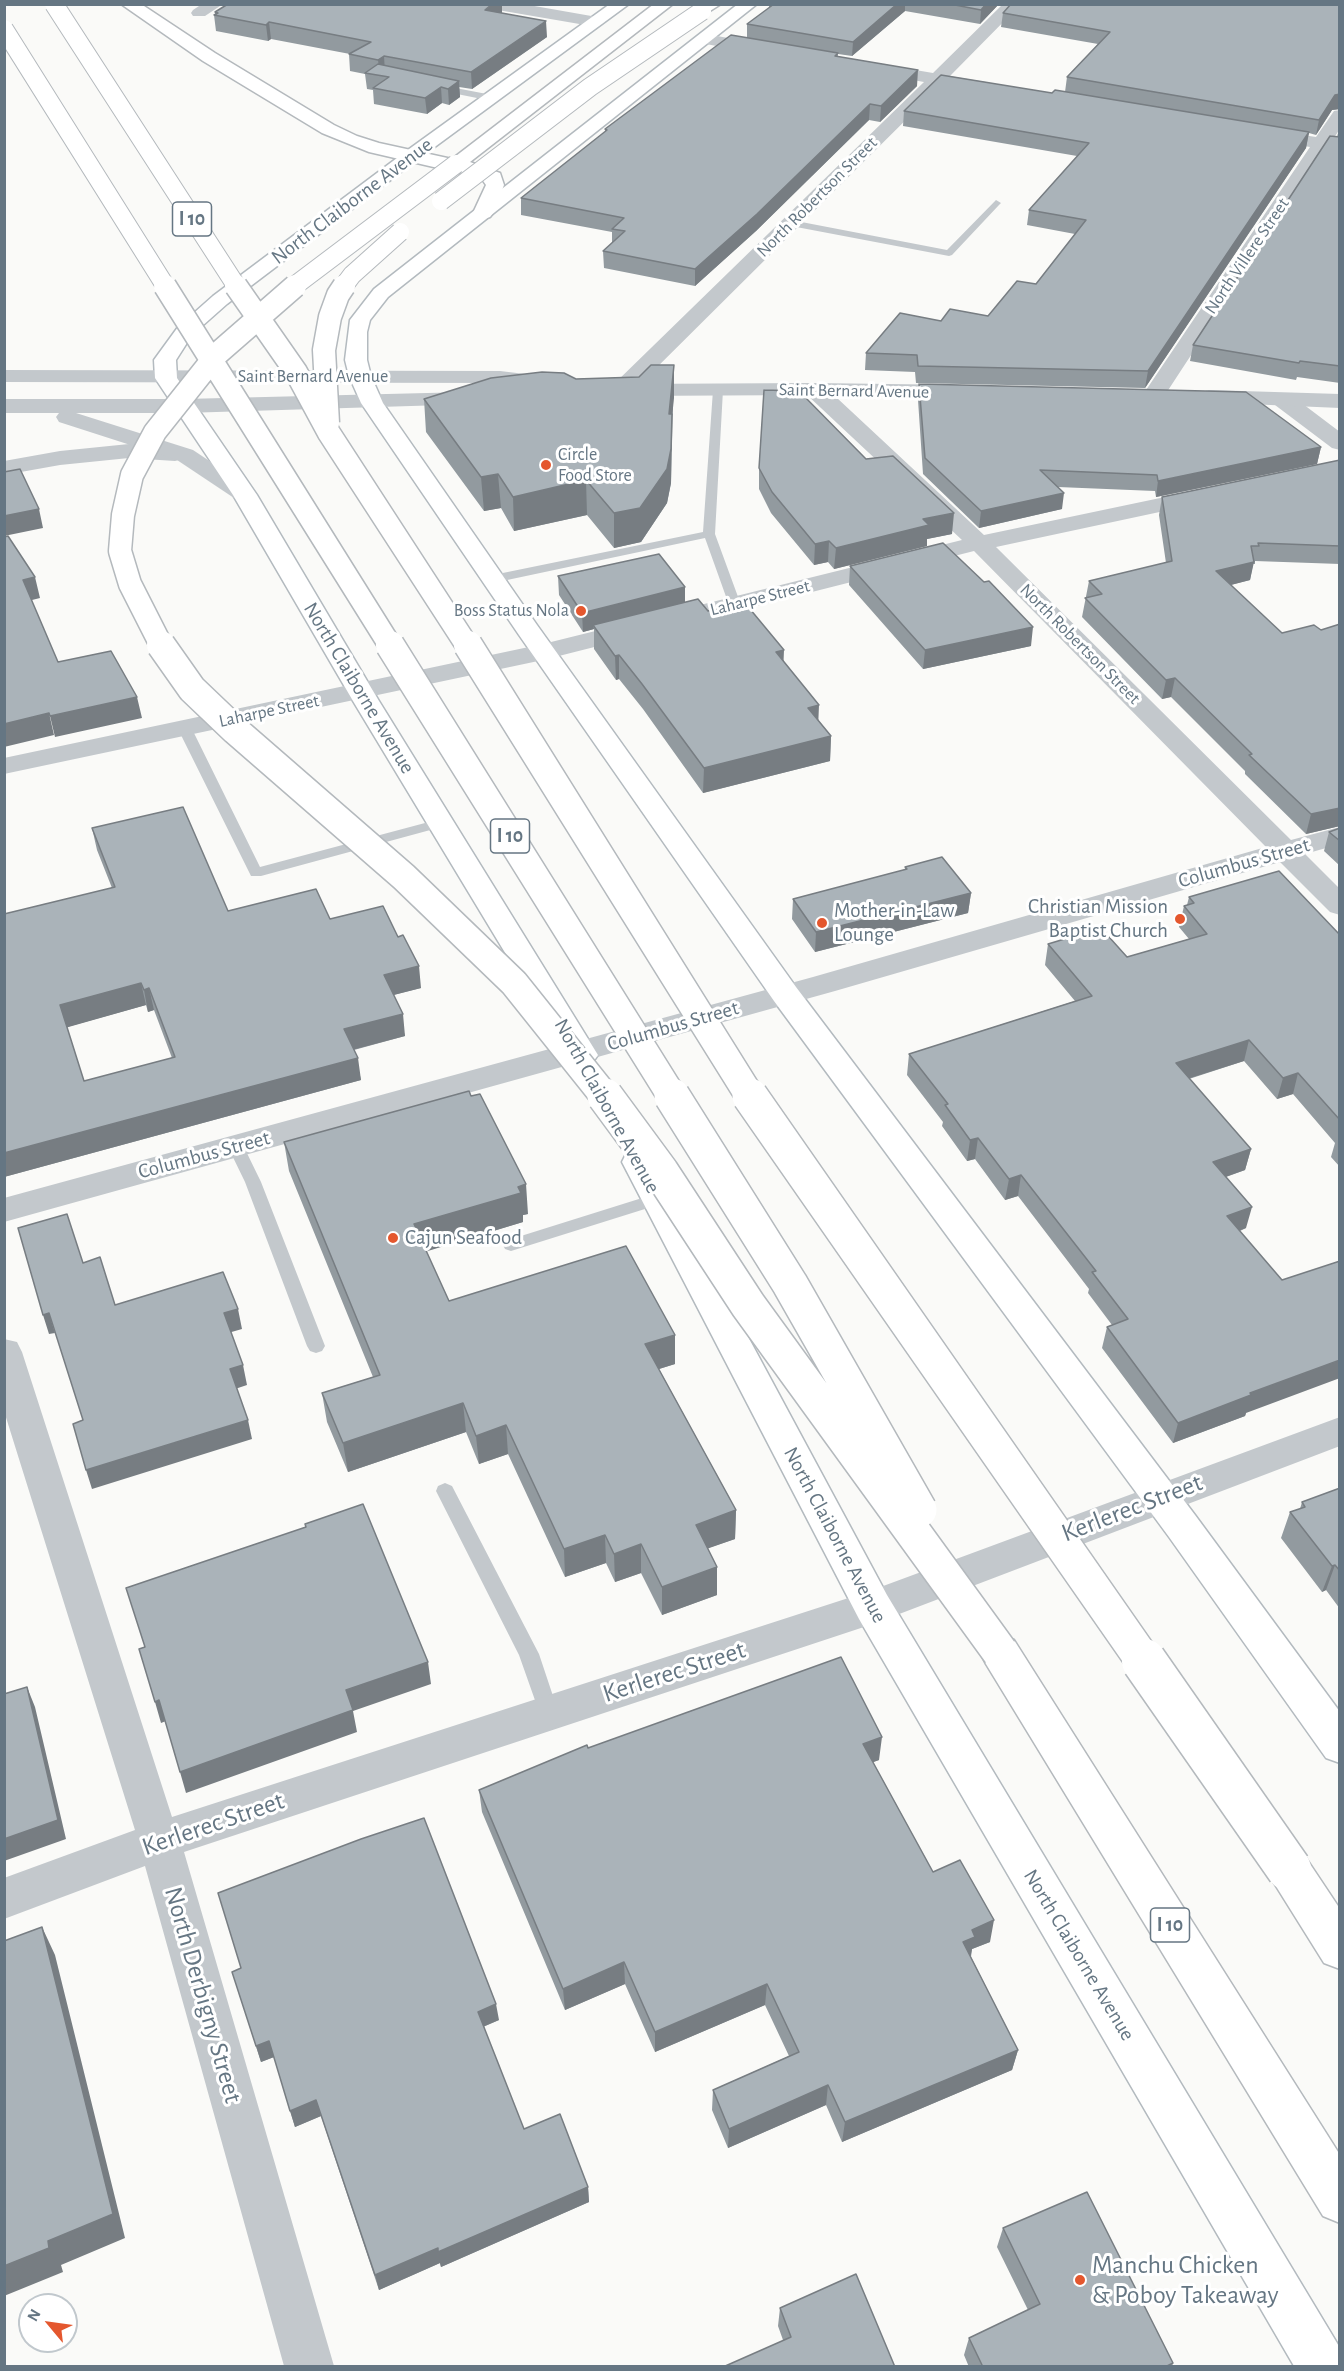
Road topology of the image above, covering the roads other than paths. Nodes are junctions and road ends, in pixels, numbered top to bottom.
1 (54, 4) edge
2 (129, 4) edge
3 (214, 4) edge
4 (492, 4) edge
5 (621, 4) edge
6 (665, 4) edge
7 (749, 4) edge
8 (1013, 4) edge
9 (708, 8) edge
10 (200, 13) dead end
11 (597, 22) junction
12 (4, 29) edge
13 (706, 39) junction
14 (784, 53) edge
15 (854, 65) edge
16 (936, 79) junction
17 (426, 86) edge
18 (995, 89) edge
19 (492, 98) junction
20 (1340, 115) edge
21 (1252, 132) edge
22 (1331, 145) edge
23 (411, 156) junction
24 (996, 203) dead end
25 (483, 213) junction
26 (790, 223) junction
27 (4, 375) edge
28 (360, 376) junction
29 (166, 378) junction
30 (814, 389) junction
31 (598, 390) edge
32 (621, 390) junction
33 (718, 390) junction
34 (989, 393) edge
35 (1130, 395) edge
36 (1153, 396) junction
37 (1283, 400) junction
38 (1340, 401) edge
39 (372, 403) junction
40 (4, 406) edge
41 (184, 406) junction
42 (28, 407) junction
43 (329, 433) junction
44 (1340, 443) edge
45 (185, 455) junction
46 (4, 468) edge
47 (1223, 492) edge
48 (245, 495) junction
49 (709, 534) junction
50 (979, 543) junction
51 (493, 579) junction
52 (735, 604) junction
53 (543, 652) junction
54 (360, 691) junction
55 (185, 729) junction
56 (4, 766) edge
57 (440, 823) junction
58 (1340, 835) edge
59 (1287, 850) junction
60 (1340, 906) edge
61 (785, 994) junction
62 (580, 1052) junction
63 (236, 1147) junction
64 (658, 1199) junction
65 (4, 1210) edge
66 (511, 1245) dead end
67 (316, 1346) dead end
68 (4, 1352) edge
69 (1340, 1431) edge
70 (445, 1491) dead end
71 (1160, 1497) junction
72 (873, 1607) junction
73 (1000, 1652) junction
74 (549, 1714) junction
75 (1340, 1745) edge
76 (159, 1841) junction
77 (1289, 1869) junction
78 (4, 1899) edge
79 (1340, 1938) edge
80 (1340, 1948) edge
81 (1340, 2199) edge
82 (309, 2367) edge
83 (1322, 2367) edge

1 - 43 main road, I 10, bridge
2 - 23 main road
3 - 10 street
4 - 11 street
5 - 11 main road, North Claiborne Avenue
6 - 73 main road, bridge
7 - 13 main road
8 - 16 street, North Robertson Street
9 - 43 main road, bridge
11 - 19 main road, North Claiborne Avenue
12 - 73 main road, I 10, bridge
13 - 14 street
13 - 25 main road
15 - 16 street
16 - 18 street
16 - 26 street, North Robertson Street
17 - 19 lane
19 - 23 main road, North Claiborne Avenue
20 - 22 street, North Villere Street
21 - 22 street
22 - 36 street, North Villere Street
23 - 25 main road
23 - 29 main road, North Claiborne Avenue
24 - 26 lane
25 - 28 main road
26 - 32 street, North Robertson Street
27 - 29 street, Saint Bernard Avenue
28 - 29 street, Saint Bernard Avenue
28 - 39 main road
28 - 39 street, Saint Bernard Avenue
29 - 41 main road, North Claiborne Avenue
30 - 33 street, Saint Bernard Avenue
30 - 34 street, Saint Bernard Avenue
30 - 50 street, North Robertson Street
31 - 32 street, Saint Bernard Avenue
32 - 33 street, Saint Bernard Avenue
33 - 49 lane
35 - 36 street
36 - 37 street
37 - 38 street
37 - 44 street
39 - 41 street, Saint Bernard Avenue
39 - 51 main road
40 - 42 street, Saint Bernard Avenue
41 - 42 street, Saint Bernard Avenue
41 - 48 main road, North Claiborne Avenue
42 - 45 street
43 - 77 main road, I 10, bridge
45 - 46 street
45 - 48 street
47 - 50 street, Laharpe Street
48 - 54 main road, North Claiborne Avenue
49 - 51 lane
49 - 52 lane
50 - 52 street, Laharpe Street
50 - 59 street, North Robertson Street
51 - 53 main road
52 - 53 street, Laharpe Street
53 - 54 street, Laharpe Street
53 - 61 main road
54 - 55 street, Laharpe Street
54 - 57 main road, North Claiborne Avenue
55 - 56 street, Laharpe Street
55 - 57 lane
57 - 62 main road, North Claiborne Avenue
58 - 59 street, Columbus Street
59 - 60 street, North Robertson Street
59 - 61 street, Columbus Street
61 - 62 street, Columbus Street
61 - 71 main road
62 - 63 street, Columbus Street
62 - 64 main road, North Claiborne Avenue
63 - 65 street, Columbus Street
63 - 67 lane
64 - 66 lane
64 - 72 main road, North Claiborne Avenue
68 - 76 street, North Derbigny Street
69 - 71 street, Kerlerec Street
70 - 74 lane
71 - 72 street, Kerlerec Street
71 - 75 main road
72 - 74 street, Kerlerec Street
72 - 83 main road, North Claiborne Avenue
73 - 81 main road, I 10
74 - 76 street, Kerlerec Street
76 - 78 street, Kerlerec Street
76 - 82 street, North Derbigny Street
77 - 79 main road
77 - 80 main road, I 10

